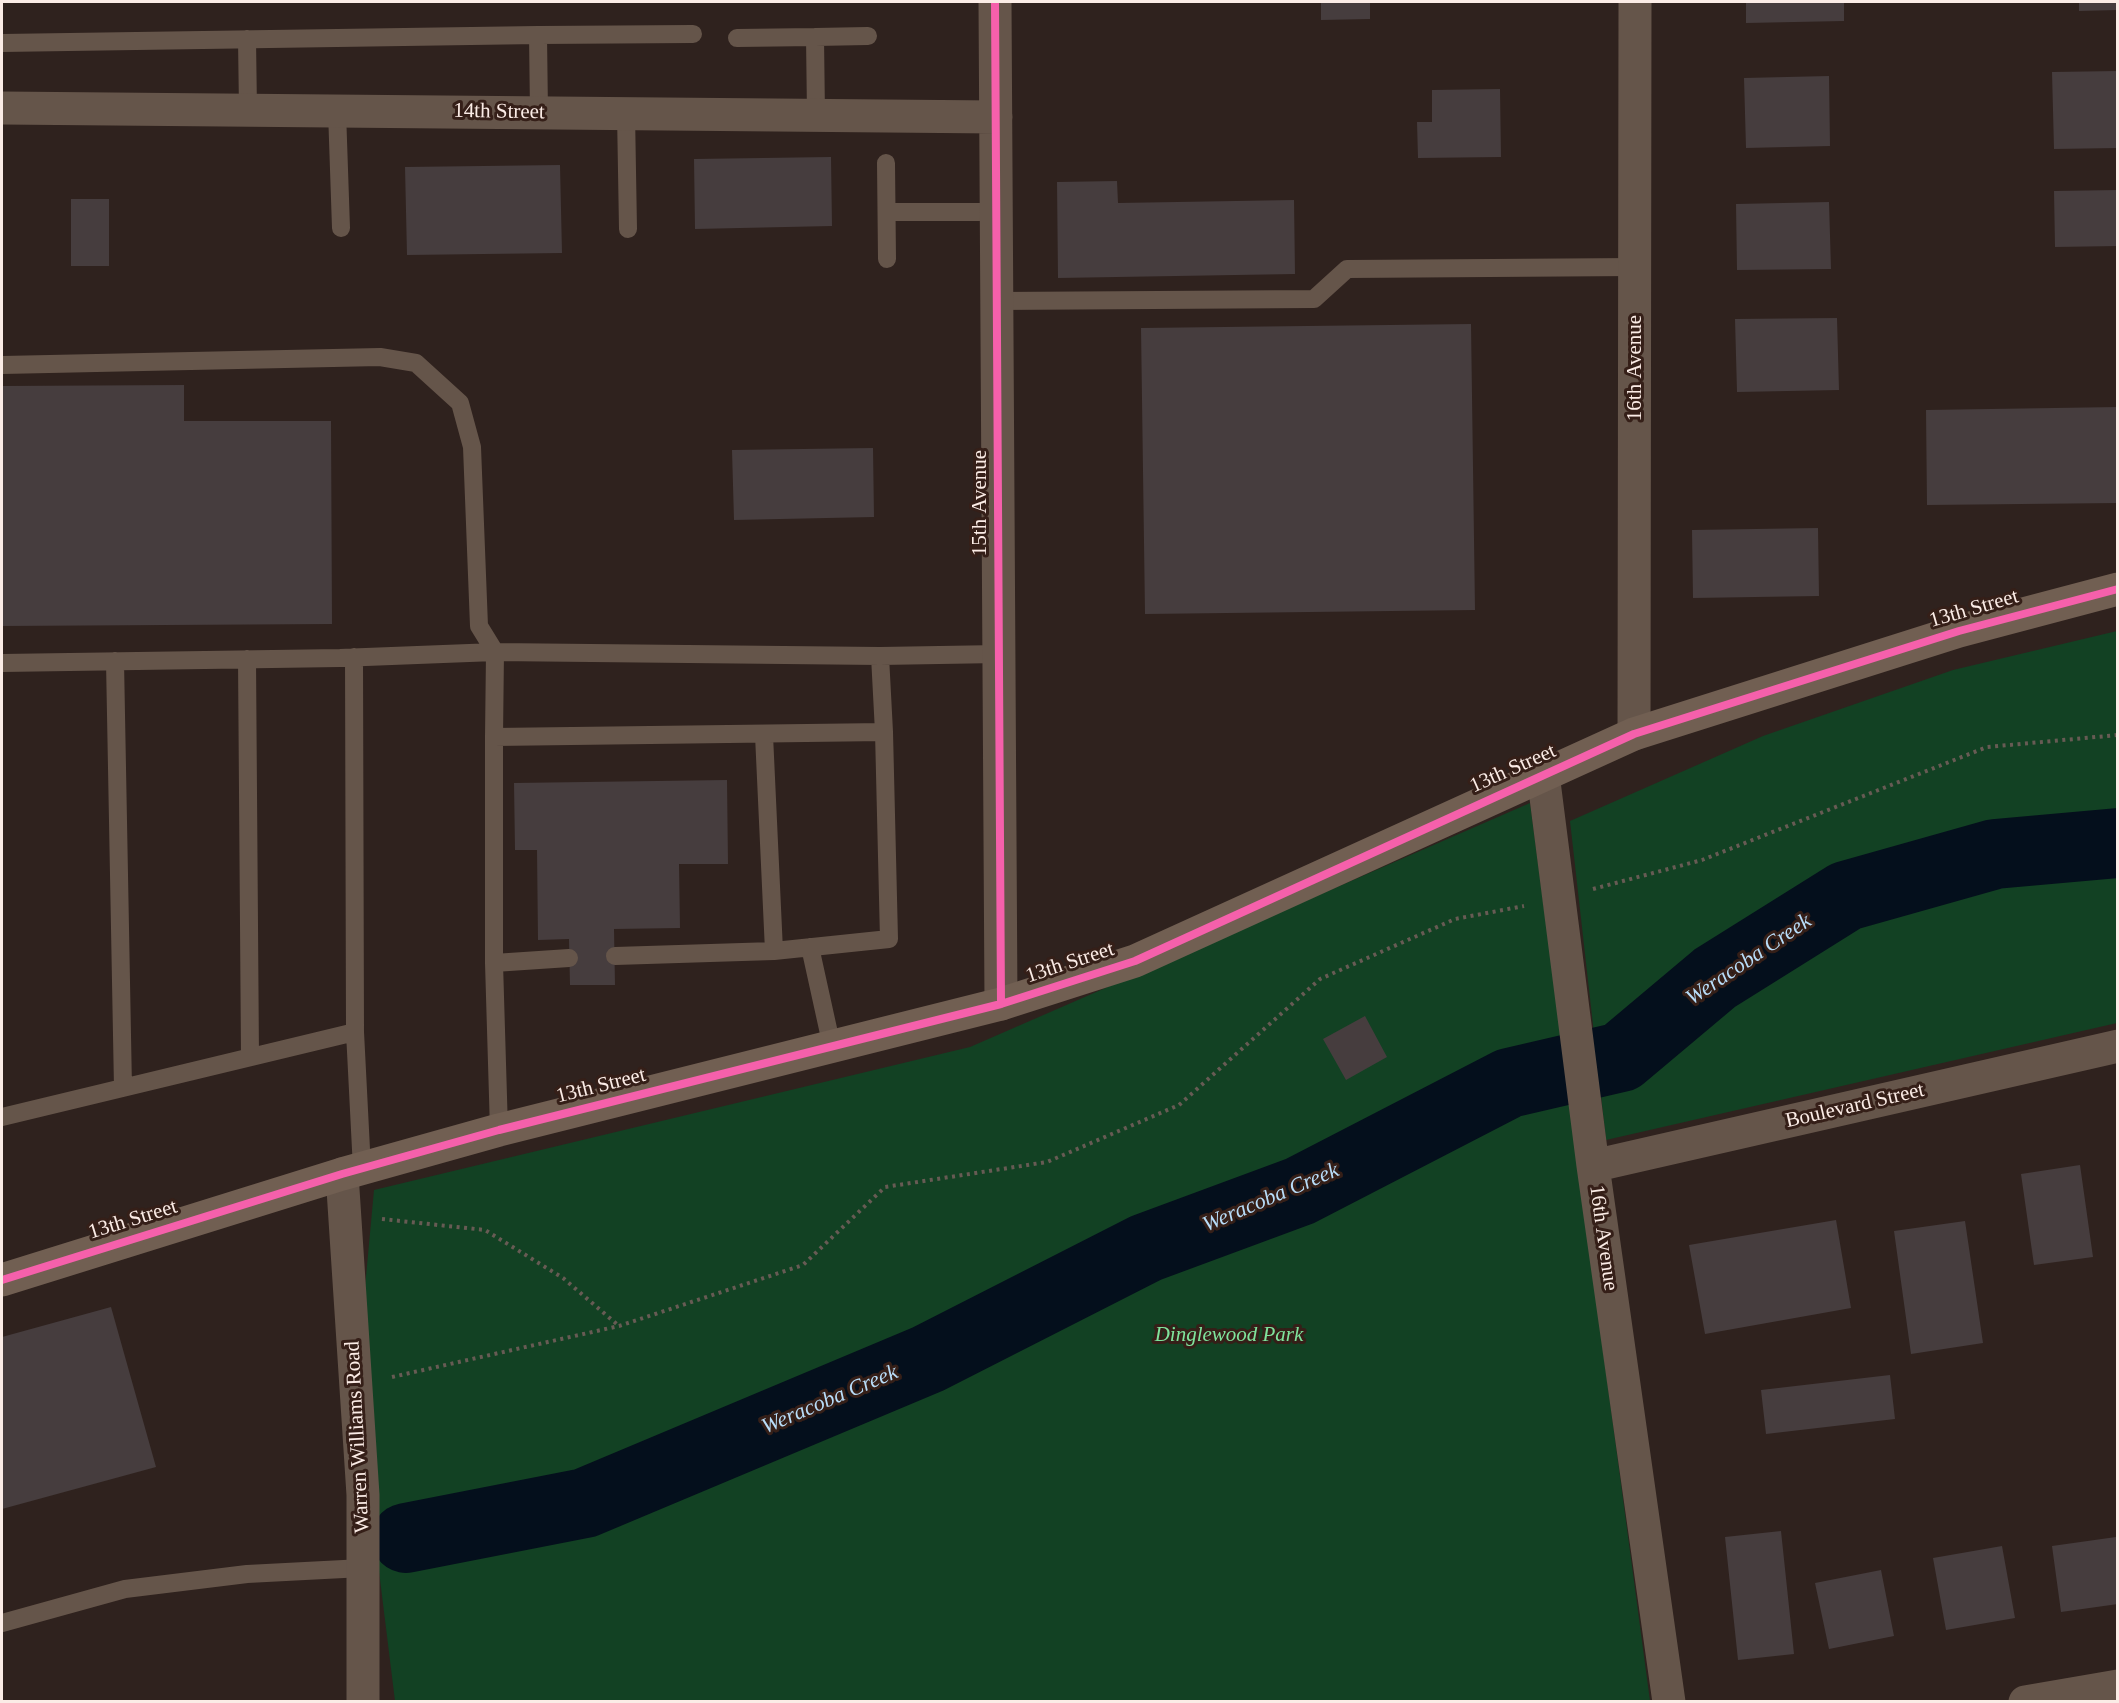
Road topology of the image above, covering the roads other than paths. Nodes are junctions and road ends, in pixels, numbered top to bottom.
1 (995, 2) edge
2 (1635, 2) edge
3 (693, 34) dead end
4 (537, 35) junction
5 (868, 36) dead end
6 (815, 37) junction
7 (737, 38) dead end
8 (247, 39) junction
9 (2, 43) edge
10 (2, 108) edge
11 (248, 110) junction
12 (337, 111) junction
13 (539, 112) junction
14 (626, 114) junction
15 (816, 115) junction
16 (996, 117) junction
17 (886, 163) dead end
18 (886, 212) junction
19 (997, 212) junction
20 (341, 228) dead end
21 (627, 229) dead end
22 (887, 259) dead end
23 (1635, 267) junction
24 (997, 301) junction
25 (2, 366) edge
26 (2118, 589) edge
27 (495, 652) junction
28 (999, 654) junction
29 (354, 657) junction
30 (880, 657) junction
31 (247, 659) junction
32 (115, 661) junction
33 (2, 663) edge
34 (884, 732) junction
35 (1634, 734) junction
36 (764, 735) junction
37 (494, 737) junction
38 (1543, 774) junction
39 (810, 947) junction
40 (774, 951) junction
41 (615, 956) dead end
42 (569, 958) dead end
43 (494, 963) junction
44 (1001, 1004) junction
45 (355, 1032) junction
46 (2118, 1046) edge
47 (832, 1047) junction
48 (250, 1057) junction
49 (123, 1088) junction
50 (2, 1117) edge
51 (499, 1130) junction
52 (1593, 1166) junction
53 (352, 1171) junction
54 (2, 1280) edge
55 (363, 1568) junction
56 (2, 1623) edge
57 (2118, 1686) edge
58 (363, 1701) edge
59 (1669, 1701) edge
60 (2025, 1701) edge

1 - 16 street, 15th Avenue
2 - 23 street, 16th Avenue
3 - 4 lane
4 - 8 lane
4 - 13 lane
5 - 6 lane
6 - 7 lane
6 - 15 lane
8 - 9 lane
8 - 11 lane
10 - 11 street, 14th Street
11 - 12 street, 14th Street
12 - 13 street, 14th Street
12 - 20 lane
13 - 14 street, 14th Street
14 - 15 street, 14th Street
14 - 21 lane
15 - 16 street, 14th Street
16 - 19 street, 15th Avenue
17 - 18 lane
18 - 19 lane
18 - 22 lane
19 - 24 street, 15th Avenue
23 - 24 lane
23 - 35 street, 16th Avenue
24 - 28 street, 15th Avenue
25 - 27 lane
26 - 35 main road, 13th Street
27 - 29 lane
27 - 30 lane
27 - 37 lane
28 - 30 lane
28 - 44 street, 15th Avenue
29 - 31 lane
29 - 45 lane
30 - 34 lane
31 - 32 lane
31 - 48 lane
32 - 33 lane
32 - 49 lane
34 - 36 lane
34 - 39 lane
35 - 38 main road, 13th Street
36 - 37 lane
36 - 40 lane
37 - 43 lane
38 - 44 main road, 13th Street
38 - 52 street, 16th Avenue
39 - 40 lane
39 - 47 lane
40 - 41 lane
42 - 43 lane
43 - 51 lane
44 - 47 main road, 13th Street
45 - 48 lane
45 - 53 lane
46 - 52 street, Boulevard Street
47 - 51 main road, 13th Street
48 - 49 lane
49 - 50 lane
51 - 53 main road, 13th Street
52 - 59 street, 16th Avenue
53 - 54 main road, 13th Street
53 - 55 street, Warren Williams Road
55 - 56 lane
55 - 58 street, Warren Williams Road
57 - 60 street

